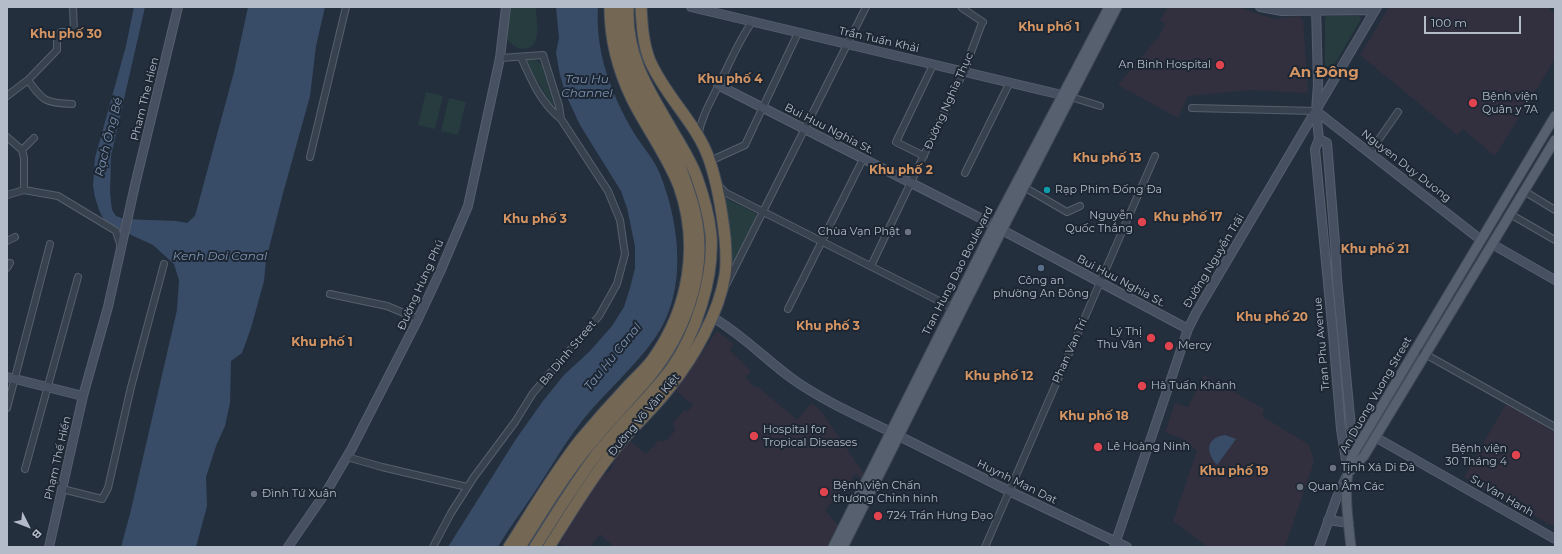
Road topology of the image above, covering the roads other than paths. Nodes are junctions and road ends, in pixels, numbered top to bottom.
1 (74, 7) edge
2 (178, 7) edge
3 (346, 7) edge
4 (506, 7) edge
5 (610, 7) edge
6 (618, 7) edge
7 (628, 7) edge
8 (641, 7) edge
9 (691, 7) edge
10 (866, 7) edge
11 (1109, 7) edge
12 (1117, 7) edge
13 (1260, 7) edge
14 (962, 8) edge
15 (1316, 9) edge
16 (1376, 9) edge
17 (752, 22) junction
18 (798, 33) junction
19 (848, 44) junction
20 (521, 57) junction
21 (500, 58) junction
22 (933, 65) junction
23 (964, 71) junction
24 (28, 80) junction
25 (1010, 82) junction
26 (718, 85) junction
27 (7, 96) edge
28 (1066, 96) junction
29 (72, 104) dead end
30 (1100, 106) dead end
31 (762, 108) junction
32 (1192, 108) dead end
33 (1316, 111) junction
34 (1398, 112) dead end
35 (1555, 116) edge
36 (562, 119) junction
37 (696, 124) junction
38 (805, 130) junction
39 (7, 137) edge
40 (34, 138) dead end
41 (1319, 138) junction
42 (1555, 140) edge
43 (22, 150) junction
44 (1370, 152) junction
45 (924, 156) junction
46 (1155, 156) dead end
47 (310, 157) dead end
48 (863, 159) junction
49 (710, 161) junction
50 (965, 173) dead end
51 (716, 182) junction
52 (911, 183) junction
53 (1024, 187) junction
54 (24, 190) junction
55 (1524, 191) junction
56 (7, 195) edge
57 (1080, 206) dead end
58 (1500, 208) junction
59 (1555, 210) edge
60 (764, 213) junction
61 (1510, 214) junction
62 (998, 228) junction
63 (15, 237) dead end
64 (1481, 240) junction
65 (1555, 240) edge
66 (7, 241) edge
67 (823, 242) junction
68 (50, 244) dead end
69 (1492, 244) junction
70 (121, 247) junction
71 (164, 264) dead end
72 (871, 266) junction
73 (78, 277) dead end
74 (1555, 280) edge
75 (1100, 282) junction
76 (330, 294) dead end
77 (718, 301) junction
78 (685, 306) junction
79 (1340, 307) junction
80 (1331, 308) junction
81 (788, 309) dead end
82 (957, 310) junction
83 (700, 311) junction
84 (712, 317) junction
85 (418, 319) junction
86 (1188, 329) junction
87 (1416, 349) junction
88 (1426, 354) junction
89 (10, 378) edge
90 (48, 388) junction
91 (1393, 388) junction
92 (1402, 393) junction
93 (83, 396) junction
94 (7, 408) edge
95 (1555, 427) edge
96 (1366, 432) junction
97 (895, 434) junction
98 (1375, 437) junction
99 (1360, 443) junction
100 (1368, 449) junction
101 (347, 457) junction
102 (25, 469) dead end
103 (1348, 473) junction
104 (467, 487) junction
105 (62, 489) junction
106 (1009, 491) junction
107 (1328, 520) junction
108 (1349, 523) junction
109 (850, 524) junction
110 (1555, 539) edge
111 (1115, 544) edge
112 (49, 547) edge
113 (288, 547) edge
114 (433, 547) edge
115 (509, 547) edge
116 (520, 547) edge
117 (535, 547) edge
118 (549, 547) edge
119 (833, 547) edge
120 (843, 547) edge
121 (985, 547) edge
122 (1127, 547) edge
123 (1319, 547) edge
124 (1351, 547) edge

1 - 24 street
2 - 70 main road, Pham The Hien
3 - 47 street
4 - 21 main road, Đường Hưng Phú
5 - 78 highway, Đường Võ Văn Kiệt
6 - 78 highway, Đường Võ Văn Kiệt
7 - 83 highway, Đường Võ Văn Kiệt
8 - 37 highway, Đường Võ Văn Kiệt
9 - 17 main road, Trần Tuấn Khải
10 - 19 street
11 - 28 main road, Tran Hung Dao Boulevard
12 - 28 main road, Tran Hung Dao Boulevard
13 - 15 main road
14 - 23 street, Đường Nghĩa Thục
15 - 16 main road
15 - 33 main road, Tran Phu Avenue
16 - 33 main road, Đường Nguyễn Trãi
17 - 18 main road, Trần Tuấn Khải
17 - 26 street
18 - 19 main road, Trần Tuấn Khải
18 - 31 street
19 - 22 main road, Trần Tuấn Khải
19 - 38 street
20 - 21 street
20 - 36 street, Ba Dinh Street
20 - 36 street
21 - 85 main road, Đường Hưng Phú
22 - 23 main road, Trần Tuấn Khải
22 - 45 street
23 - 25 main road, Trần Tuấn Khải
23 - 45 street, Đường Nghĩa Thục
24 - 27 street
24 - 29 street
25 - 28 main road, Trần Tuấn Khải
25 - 50 street
26 - 31 main road, Bui Huu Nghia St.
26 - 37 street
28 - 30 street
28 - 53 main road, Tran Hung Dao Boulevard
28 - 62 main road, Tran Hung Dao Boulevard
31 - 38 main road, Bui Huu Nghia St.
31 - 49 street
32 - 33 street
33 - 41 main road, Tran Phu Avenue
33 - 44 main road, Nguyen Duy Duong
33 - 86 main road, Đường Nguyễn Trãi
34 - 44 street
35 - 58 main road, An Duong Vuong Street
36 - 104 street, Ba Dinh Street
37 - 49 highway, Đường Võ Văn Kiệt
38 - 48 main road, Bui Huu Nghia St.
38 - 60 street
39 - 43 street
40 - 43 street
41 - 79 main road, Tran Phu Avenue
41 - 80 main road, Tran Phu Avenue
42 - 55 main road, An Duong Vuong Street
43 - 54 street
44 - 64 main road, Nguyen Duy Duong
45 - 52 street, Đường Nghĩa Thục
46 - 75 street, Phan Van Tri
48 - 52 main road, Bui Huu Nghia St.
48 - 67 street
49 - 51 highway, Đường Võ Văn Kiệt
51 - 60 street
51 - 77 highway, Đường Võ Văn Kiệt
52 - 62 main road, Bui Huu Nghia St.
52 - 72 street, Đường Nghĩa Thục
53 - 57 street
53 - 62 main road, Tran Hung Dao Boulevard
54 - 56 street
54 - 70 street
55 - 59 street
55 - 61 main road, An Duong Vuong Street
58 - 61 main road
58 - 64 main road, An Duong Vuong Street
60 - 67 street
60 - 77 street
61 - 65 street
61 - 69 main road, An Duong Vuong Street
62 - 75 main road, Bui Huu Nghia St.
62 - 82 main road, Tran Hung Dao Boulevard
63 - 66 street
64 - 69 main road
64 - 87 main road, An Duong Vuong Street
67 - 72 street
67 - 81 street
68 - 89 street
69 - 74 main road
69 - 88 main road, An Duong Vuong Street
70 - 93 main road
71 - 105 street
72 - 82 street
73 - 90 street
75 - 86 main road, Bui Huu Nghia St.
75 - 106 street, Phan Van Tri
76 - 85 street
77 - 84 highway, Đường Võ Văn Kiệt
78 - 83 highway
78 - 115 highway, Đường Võ Văn Kiệt
78 - 116 highway, Đường Võ Văn Kiệt
79 - 80 main road
79 - 99 main road, Tran Phu Avenue
80 - 103 main road, Tran Phu Avenue
82 - 97 main road, Tran Hung Dao Boulevard
83 - 84 highway
83 - 117 highway, Đường Võ Văn Kiệt
84 - 97 main road, Huynh Man Dat
84 - 118 highway, Đường Võ Văn Kiệt
85 - 101 main road, Đường Hưng Phú
86 - 111 main road, Đường Nguyễn Trãi
87 - 88 street
87 - 91 main road, An Duong Vuong Street
88 - 92 main road, An Duong Vuong Street
88 - 95 street
89 - 90 main road
89 - 94 street
90 - 93 main road
90 - 102 street
91 - 92 main road
91 - 96 main road, An Duong Vuong Street
92 - 98 main road, An Duong Vuong Street
93 - 105 main road, Phạm Thế Hiển
96 - 98 main road
96 - 99 main road, An Duong Vuong Street
97 - 106 main road, Huynh Man Dat
97 - 109 main road, Tran Hung Dao Boulevard
98 - 100 main road, An Duong Vuong Street
98 - 110 main road, Su Van Hanh
99 - 100 main road
99 - 103 main road, An Duong Vuong Street
100 - 103 main road, An Duong Vuong Street
101 - 104 street
101 - 113 main road, Đường Hưng Phú
103 - 107 main road
103 - 108 main road, Tran Phu Avenue
104 - 114 street, Ba Dinh Street
105 - 112 main road, Phạm Thế Hiển
106 - 111 main road, Huynh Man Dat
106 - 121 street, Phan Van Tri
107 - 108 main road
107 - 123 main road
108 - 124 main road, Tran Phu Avenue
109 - 119 main road, Tran Hung Dao Boulevard
109 - 120 main road, Tran Hung Dao Boulevard
111 - 122 main road, Huynh Man Dat

